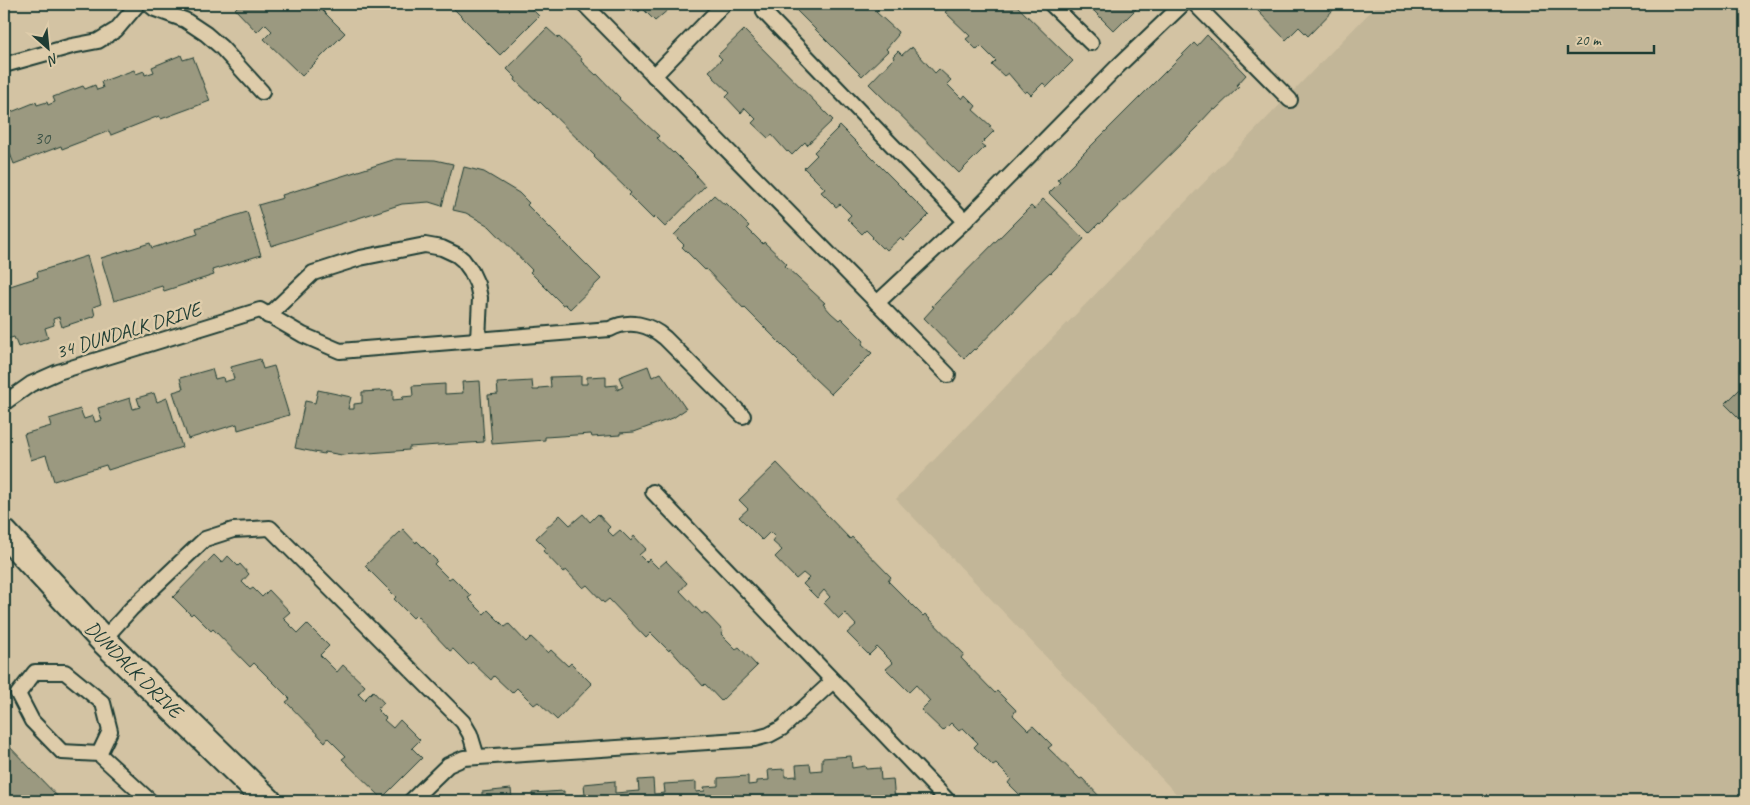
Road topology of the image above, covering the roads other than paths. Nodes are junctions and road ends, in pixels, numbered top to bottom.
1 (138, 4) edge
2 (149, 4) edge
3 (584, 4) edge
4 (724, 4) edge
5 (1051, 4) edge
6 (1183, 4) edge
7 (1195, 4) edge
8 (764, 12) dead end
9 (1091, 43) dead end
10 (4, 65) edge
11 (654, 76) junction
12 (262, 92) dead end
13 (1290, 100) dead end
14 (965, 221) junction
15 (877, 303) junction
16 (268, 316) junction
17 (478, 340) junction
18 (948, 375) dead end
19 (4, 403) edge
20 (744, 416) dead end
21 (653, 492) dead end
22 (4, 533) edge
23 (103, 640) junction
24 (833, 680) junction
25 (99, 754) junction
26 (477, 757) junction
27 (150, 801) edge
28 (268, 801) edge
29 (411, 801) edge
30 (948, 801) edge

1 - 10 lane
2 - 12 lane
3 - 11 lane
4 - 11 lane
5 - 9 lane
6 - 14 lane
7 - 13 lane
8 - 14 lane
11 - 15 lane
14 - 15 lane
15 - 18 lane
16 - 17 lane, 34 DUNDALK DRIVE
16 - 17 lane
16 - 19 lane, 34 DUNDALK DRIVE
17 - 20 lane, 34 DUNDALK DRIVE
21 - 24 lane
22 - 23 street, DUNDALK DRIVE
23 - 26 lane
23 - 28 street, DUNDALK DRIVE
24 - 26 lane
24 - 30 lane
25 - 25 lane
25 - 27 lane
26 - 29 lane

